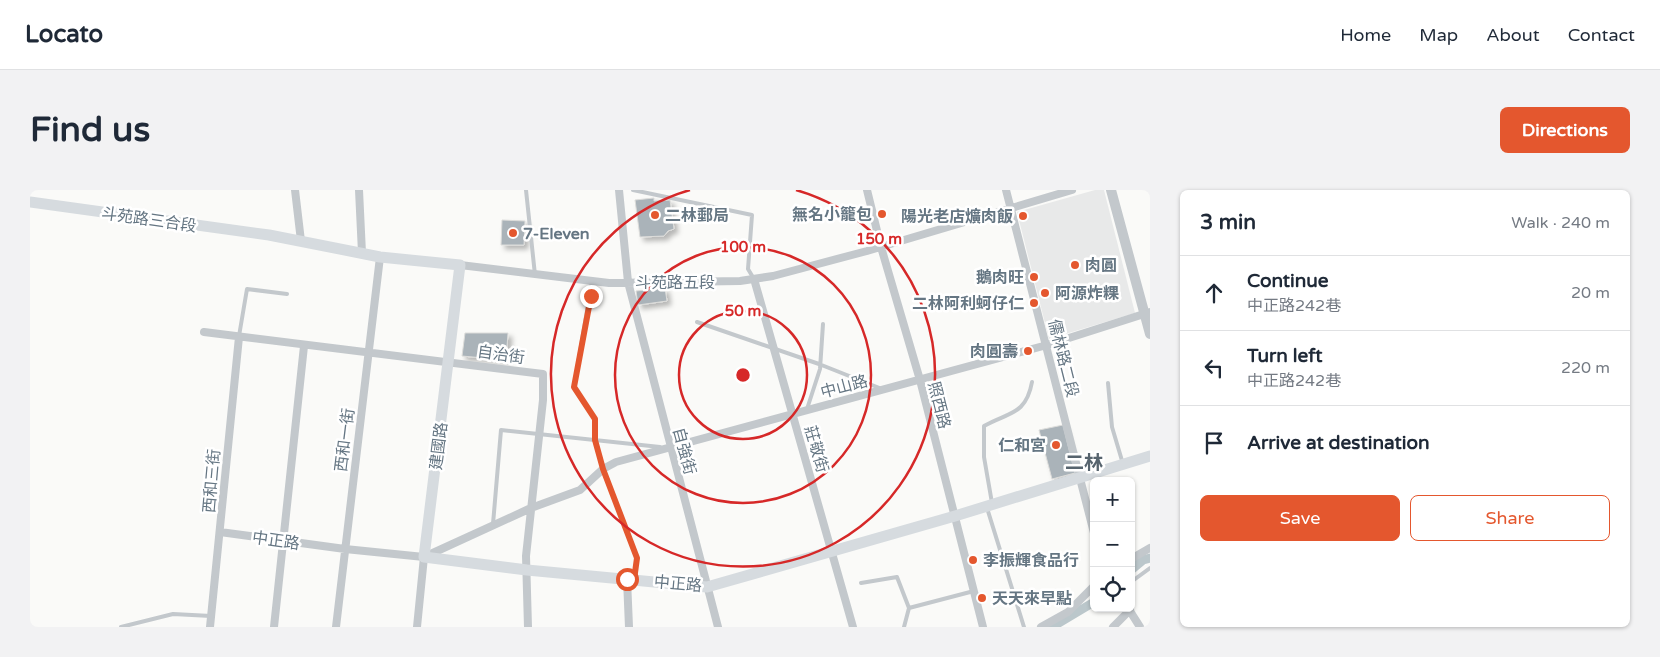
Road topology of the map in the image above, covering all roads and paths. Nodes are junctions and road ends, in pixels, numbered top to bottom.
1 (295, 190) edge
2 (359, 190) edge
3 (526, 190) edge
4 (619, 190) edge
5 (633, 190) edge
6 (867, 190) edge
7 (1006, 190) edge
8 (1072, 190) edge
9 (1111, 190) edge
10 (30, 202) edge
11 (1010, 208) junction
12 (269, 235) joint
13 (301, 241) junction
14 (881, 247) junction
15 (362, 253) junction
16 (380, 257) junction
17 (460, 265) junction
18 (535, 275) junction
19 (754, 279) junction
20 (592, 281) junction
21 (628, 282) junction
22 (287, 294) dead end
23 (1147, 313) edge
24 (697, 322) dead end
25 (823, 324) dead end
26 (204, 332) dead end
27 (1150, 334) edge
28 (239, 337) junction
29 (1047, 345) junction
30 (304, 346) junction
31 (774, 349) junction
32 (368, 354) junction
33 (448, 361) junction
34 (819, 364) junction
35 (920, 380) junction
36 (1032, 382) dead end
37 (1108, 383) dead end
38 (884, 390) junction
39 (806, 411) junction
40 (793, 414) junction
41 (540, 434) junction
42 (595, 440) junction
43 (670, 448) junction
44 (1150, 456) edge
45 (1123, 464) junction
46 (603, 469) junction
47 (1080, 477) junction
48 (990, 505) junction
49 (531, 508) junction
50 (954, 516) junction
51 (1091, 522) edge
52 (493, 524) junction
53 (220, 532) junction
54 (282, 542) junction
55 (1150, 548) edge
56 (344, 550) junction
57 (832, 552) junction
58 (424, 557) junction
59 (1135, 557) edge
60 (1150, 568) edge
61 (527, 570) junction
62 (630, 579) junction
63 (1135, 579) edge
64 (861, 583) dead end
65 (707, 587) junction
66 (1090, 590) edge
67 (974, 591) junction
68 (908, 608) junction
69 (1126, 612) edge
70 (1131, 612) edge
71 (211, 616) junction
72 (121, 627) edge
73 (210, 627) edge
74 (274, 627) edge
75 (336, 627) edge
76 (417, 627) edge
77 (528, 627) edge
78 (629, 627) edge
79 (718, 627) edge
80 (853, 627) edge
81 (904, 627) edge
82 (983, 627) edge
83 (1024, 627) edge
84 (1041, 627) edge
85 (1113, 627) edge
86 (1140, 627) edge

1 - 13 street
2 - 15 street
3 - 18 lane
4 - 21 street, 自強街
5 - 19 lane
6 - 14 street, 照西路
7 - 11 street, 儒林路二段
8 - 11 street, 斗苑路五段
9 - 23 street
10 - 12 main road, 斗苑路三合段
11 - 14 street, 斗苑路五段
11 - 29 street, 儒林路二段
12 - 13 main road, 斗苑路五段
13 - 15 main road, 斗苑路五段
14 - 19 street, 斗苑路五段
14 - 35 street, 照西路
15 - 16 main road, 斗苑路五段
16 - 17 main road, 斗苑路五段
16 - 32 street, 西和一街
17 - 18 street, 斗苑路五段
17 - 33 main road, 建國路
18 - 20 street, 斗苑路五段
19 - 21 street, 斗苑路五段
19 - 31 street, 莊敬街
20 - 21 street, 斗苑路五段
20 - 42 lane
21 - 43 street, 自強街
22 - 28 lane
23 - 27 street
23 - 29 street, 中山路
24 - 31 lane
25 - 34 lane
26 - 28 street, 自治街
28 - 30 street, 自治街
28 - 53 street, 西和三街
29 - 35 street, 中山路
29 - 47 street, 儒林路二段
30 - 32 street, 自治街
30 - 54 street
31 - 34 lane
31 - 40 street, 莊敬街
32 - 33 street, 自治街
32 - 56 street, 西和一街
33 - 41 street, 自治街
33 - 58 main road, 建國路
34 - 38 lane
34 - 39 lane
35 - 38 street, 中山路
35 - 50 street, 照西路
36 - 48 lane
37 - 45 lane
38 - 39 street, 中山路
39 - 40 street, 中山路
40 - 43 street, 中山路
40 - 57 street, 莊敬街
41 - 42 lane, 中山路
41 - 49 street, 自治街
41 - 52 lane, 中山路
42 - 43 lane, 中山路
42 - 46 lane
43 - 46 street
43 - 65 street, 自強街
44 - 45 main road, 中正路
45 - 47 main road, 中正路
46 - 49 street
46 - 62 lane
47 - 48 main road, 中正路
47 - 51 street, 儒林路二段
48 - 50 main road, 中正路
48 - 83 lane
49 - 52 street
49 - 61 street, 自治街
50 - 57 main road, 中正路
50 - 67 street, 照西路
52 - 58 street
53 - 54 street, 中正路
53 - 71 street, 西和三街
54 - 56 street, 中正路
54 - 74 street
55 - 59 street
56 - 58 street, 中正路
56 - 75 street, 西和一街
57 - 65 main road, 中正路
57 - 80 street, 莊敬街
58 - 61 main road, 中正路
58 - 76 street, 建國路
60 - 63 lane
61 - 62 main road, 中正路
61 - 77 street, 自治街
62 - 65 main road, 中正路
62 - 78 street
64 - 68 lane
65 - 79 street, 自強街
66 - 84 street
67 - 68 lane
67 - 82 street, 照西路
68 - 81 lane
69 - 85 street
70 - 86 street
71 - 72 lane
71 - 73 street, 西和三街

